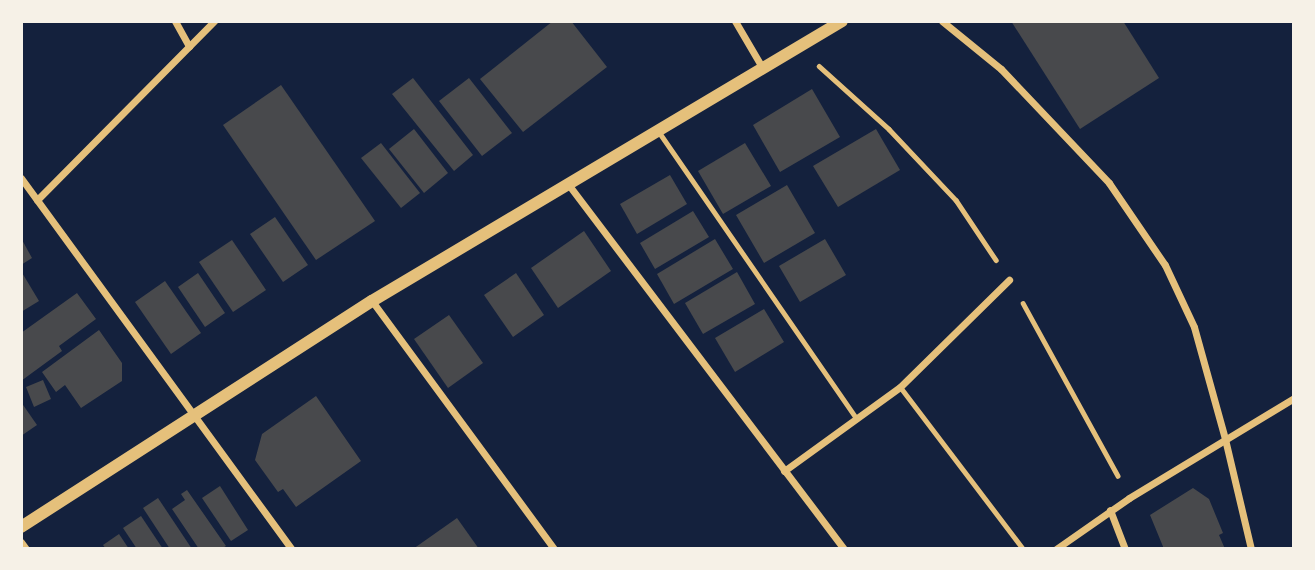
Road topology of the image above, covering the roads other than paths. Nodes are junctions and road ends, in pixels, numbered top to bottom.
1 (175, 21) edge
2 (214, 21) edge
3 (735, 21) edge
4 (842, 21) edge
5 (942, 21) edge
6 (189, 46) junction
7 (762, 67) junction
8 (657, 129) junction
9 (21, 178) edge
10 (568, 183) junction
11 (37, 200) junction
12 (1009, 280) road end
13 (372, 301) junction
14 (900, 387) junction
15 (1294, 398) edge
16 (196, 416) junction
17 (857, 419) junction
18 (1226, 439) junction
19 (784, 471) junction
20 (1110, 510) junction
21 (21, 527) edge
22 (21, 542) edge
23 (26, 549) edge
24 (292, 549) edge
25 (554, 549) edge
26 (844, 549) edge
27 (1023, 549) edge
28 (1056, 549) edge
29 (1125, 549) edge
30 (1251, 549) edge

1 - 6 street
2 - 6 street
3 - 7 street
4 - 7 street
5 - 18 street
6 - 11 street
7 - 8 street
8 - 10 street
8 - 17 lane
9 - 11 street
10 - 13 street
10 - 19 street
11 - 16 street
12 - 14 street
13 - 16 street
13 - 25 street
14 - 17 street
14 - 27 lane
15 - 18 street
16 - 21 street
16 - 24 street
17 - 19 street
18 - 20 street
18 - 30 street
19 - 26 street
20 - 28 street
20 - 29 street
22 - 23 street

